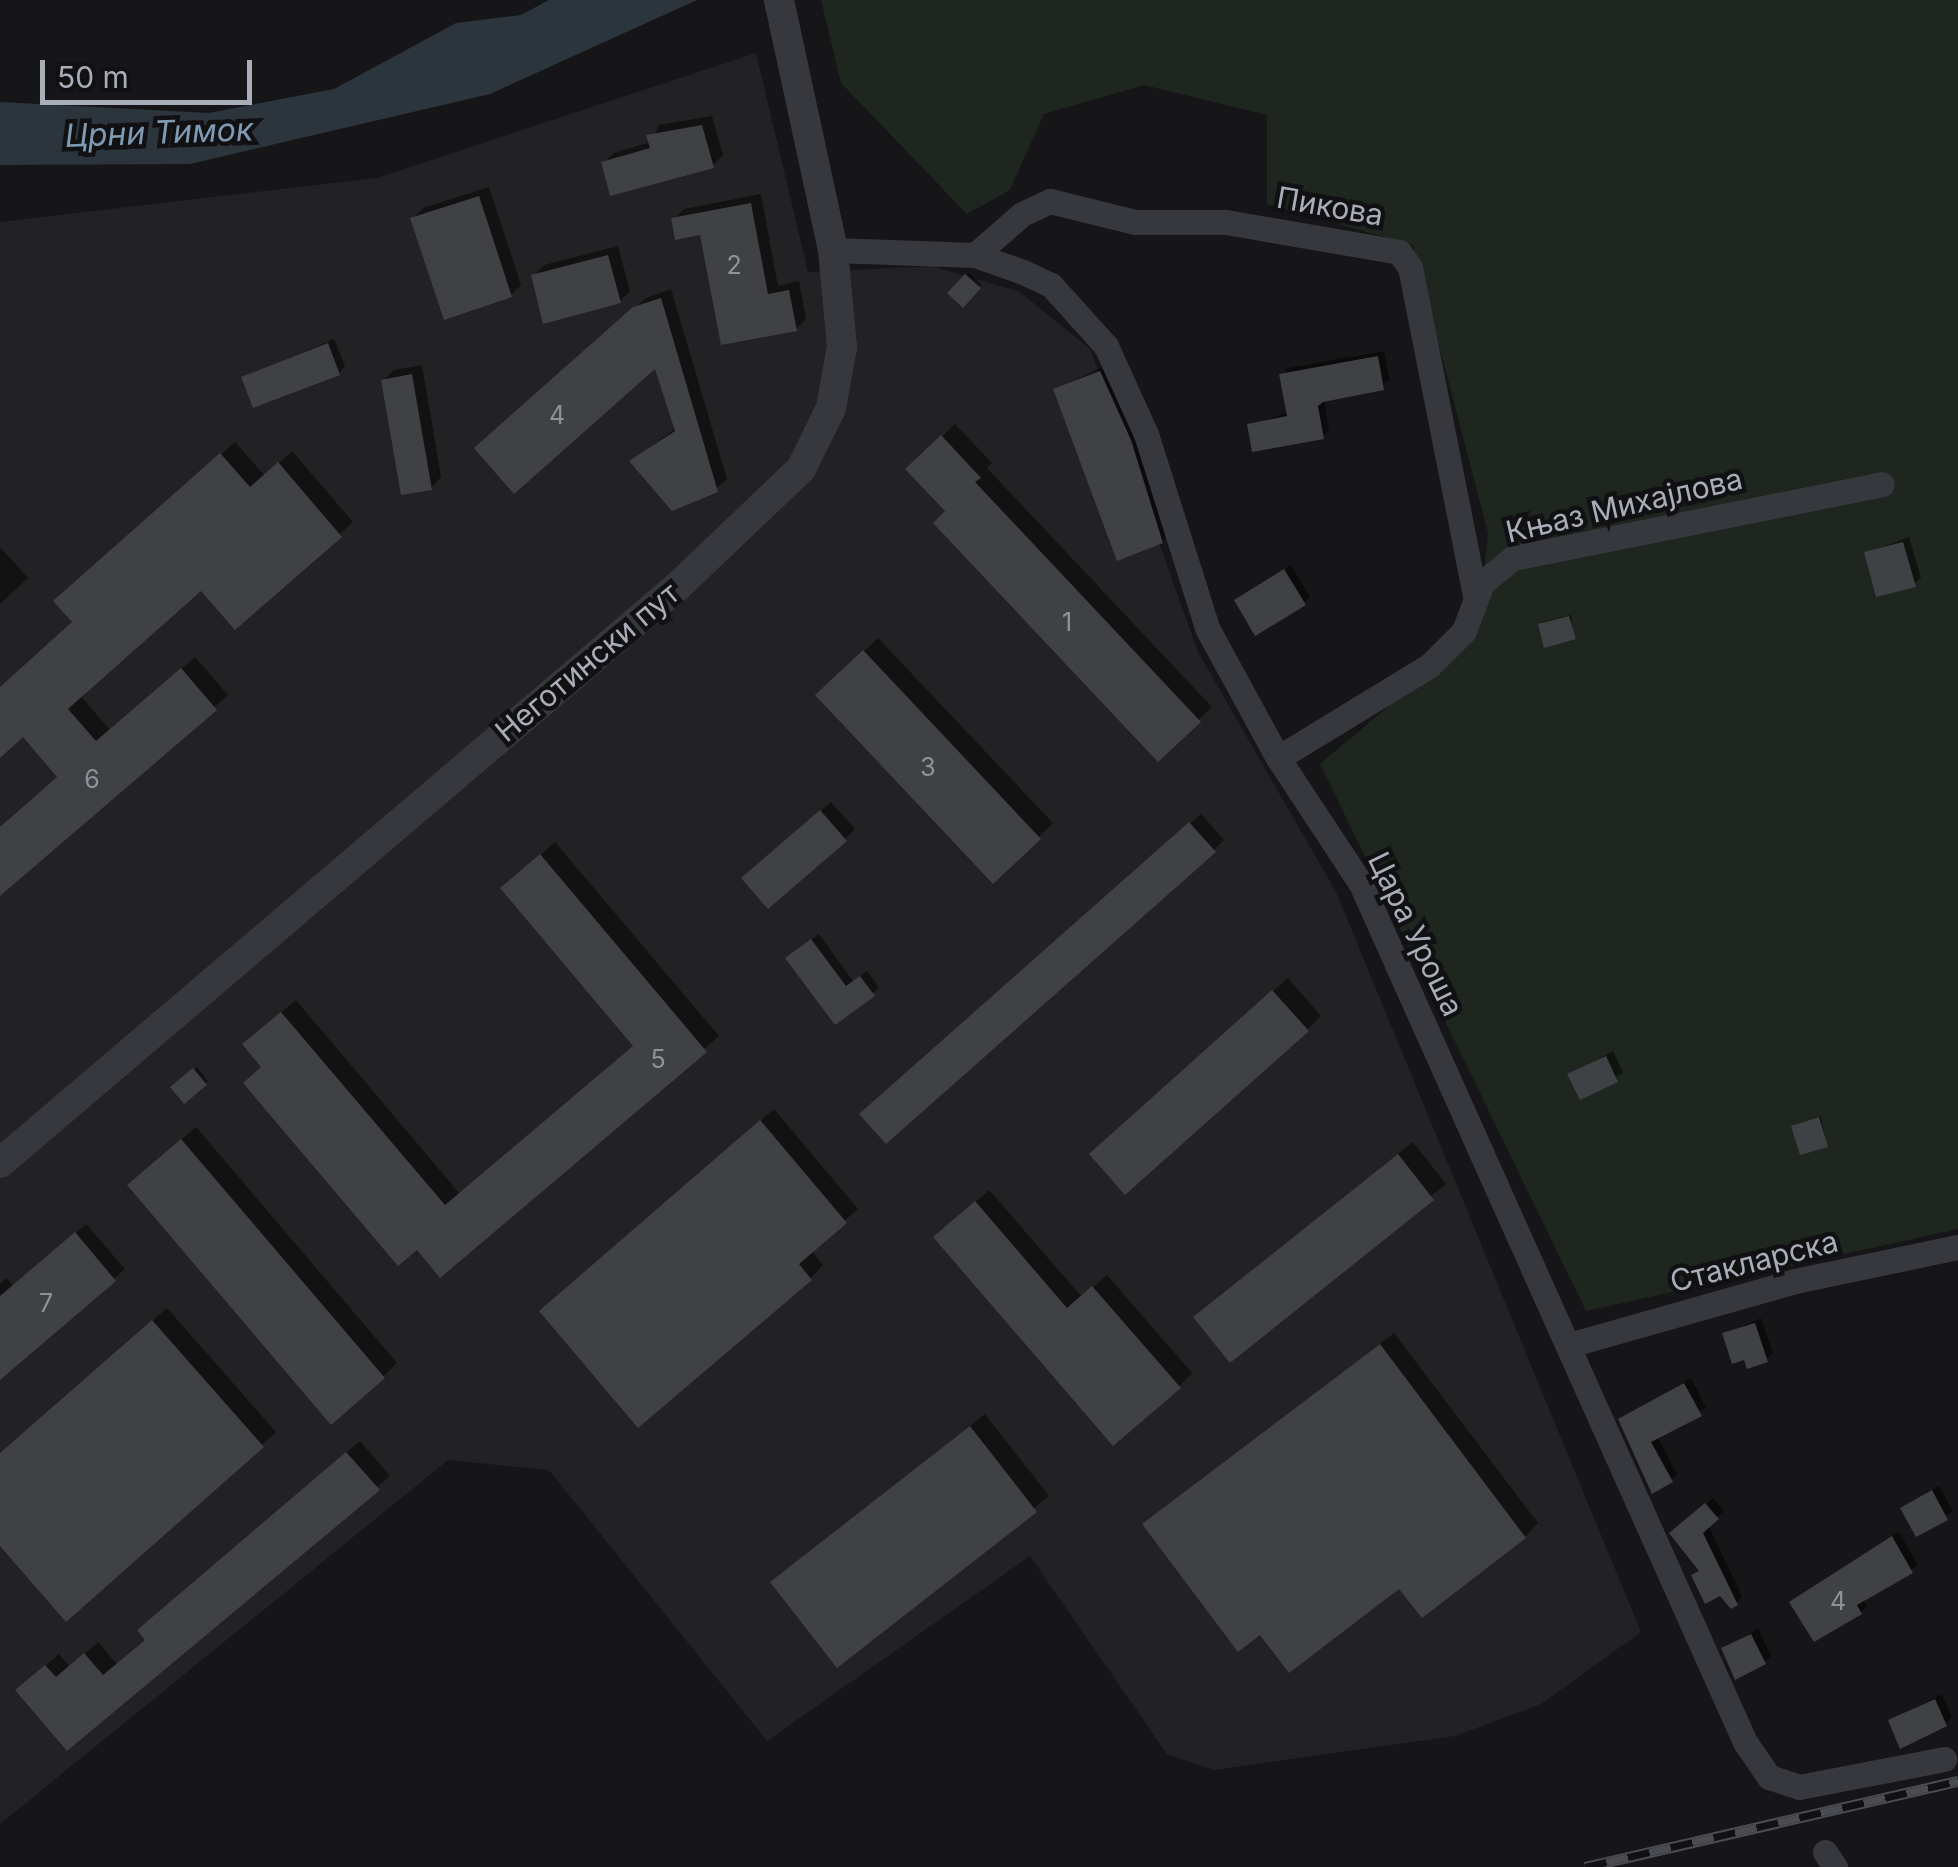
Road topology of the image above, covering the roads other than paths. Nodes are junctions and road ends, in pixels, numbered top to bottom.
1 (779, 0) edge
2 (834, 250) junction
3 (975, 256) junction
4 (1882, 484) dead end
5 (1476, 599) junction
6 (1278, 758) junction
7 (0, 1163) edge
8 (1958, 1248) edge
9 (1569, 1346) junction
10 (1944, 1759) dead end

1 - 2 street, Неготински пут
2 - 3 street, Цара Уроша
2 - 7 street, Неготински пут
3 - 5 street, Пикова
3 - 6 street, Цара Уроша
4 - 5 street, Књаз Михајлова
5 - 6 street, Књаз Михајлова
6 - 9 street, Цара Уроша
8 - 9 street, Стакларска
9 - 10 street, Цара Уроша

